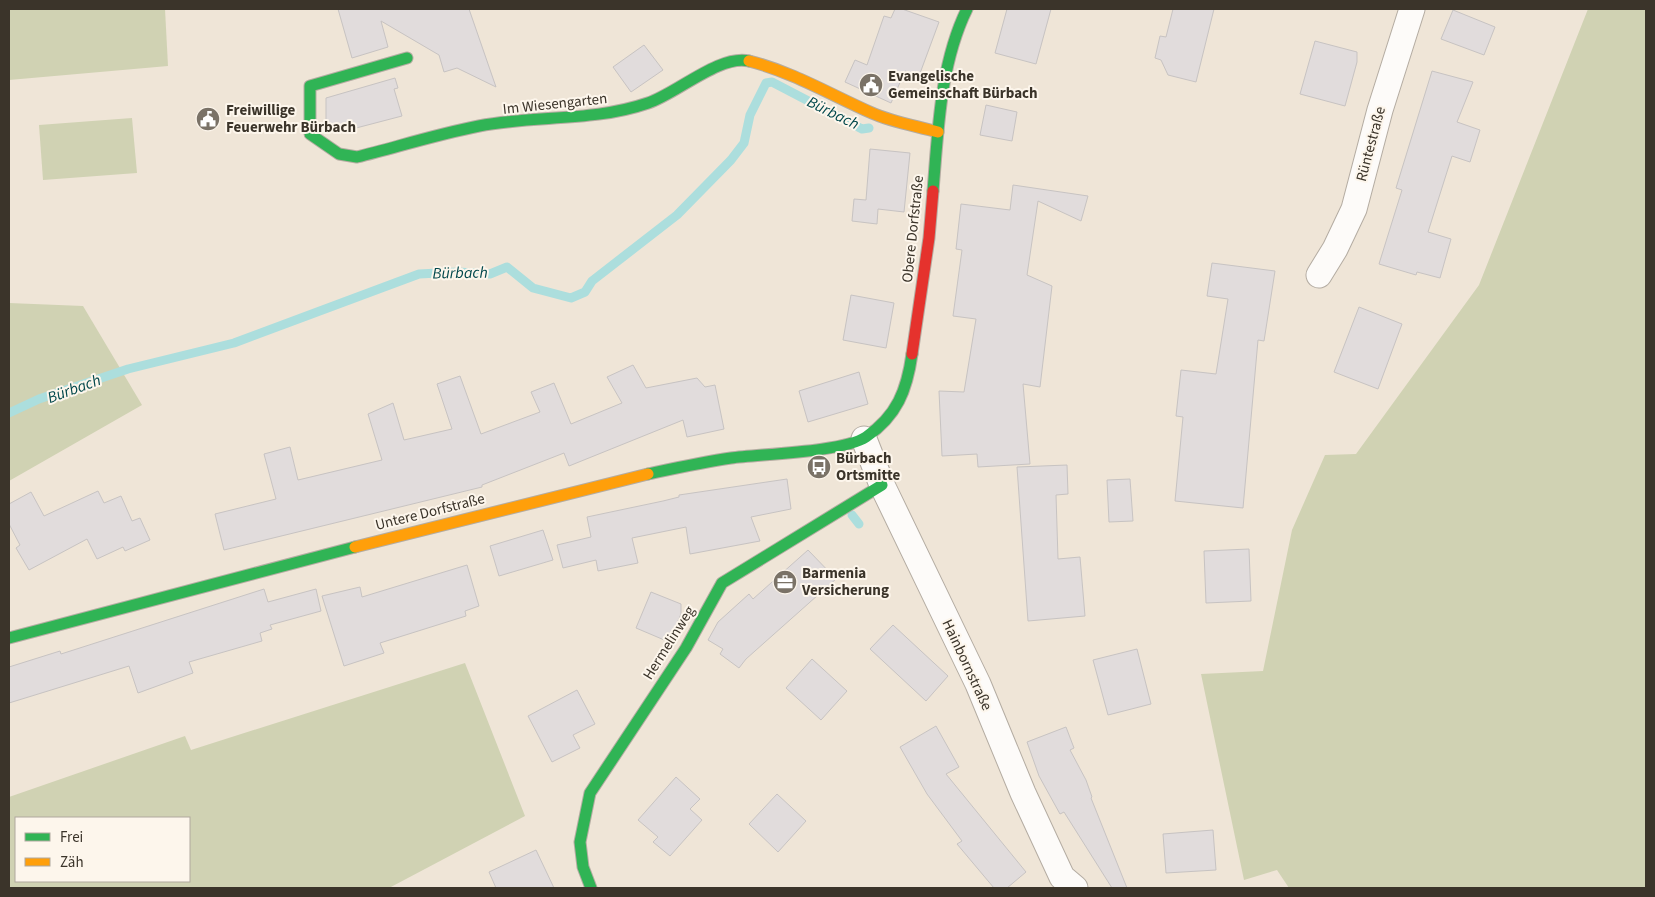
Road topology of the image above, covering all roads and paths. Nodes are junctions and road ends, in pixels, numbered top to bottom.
1 (967, 9) edge
2 (1412, 9) edge
3 (407, 58) dead end
4 (938, 132) junction
5 (1318, 274) dead end
6 (864, 439) junction
7 (882, 485) junction
8 (9, 638) edge
9 (591, 888) edge
10 (1075, 888) edge

1 - 4 street, Obere Dorfstraße
2 - 5 street, Rüntestraße
3 - 4 street, Im Wiesengarten
4 - 6 street, Obere Dorfstraße
6 - 7 street, Hainbornstraße
6 - 8 street, Untere Dorfstraße
7 - 9 street, Hermelinweg
7 - 10 street, Hainbornstraße

